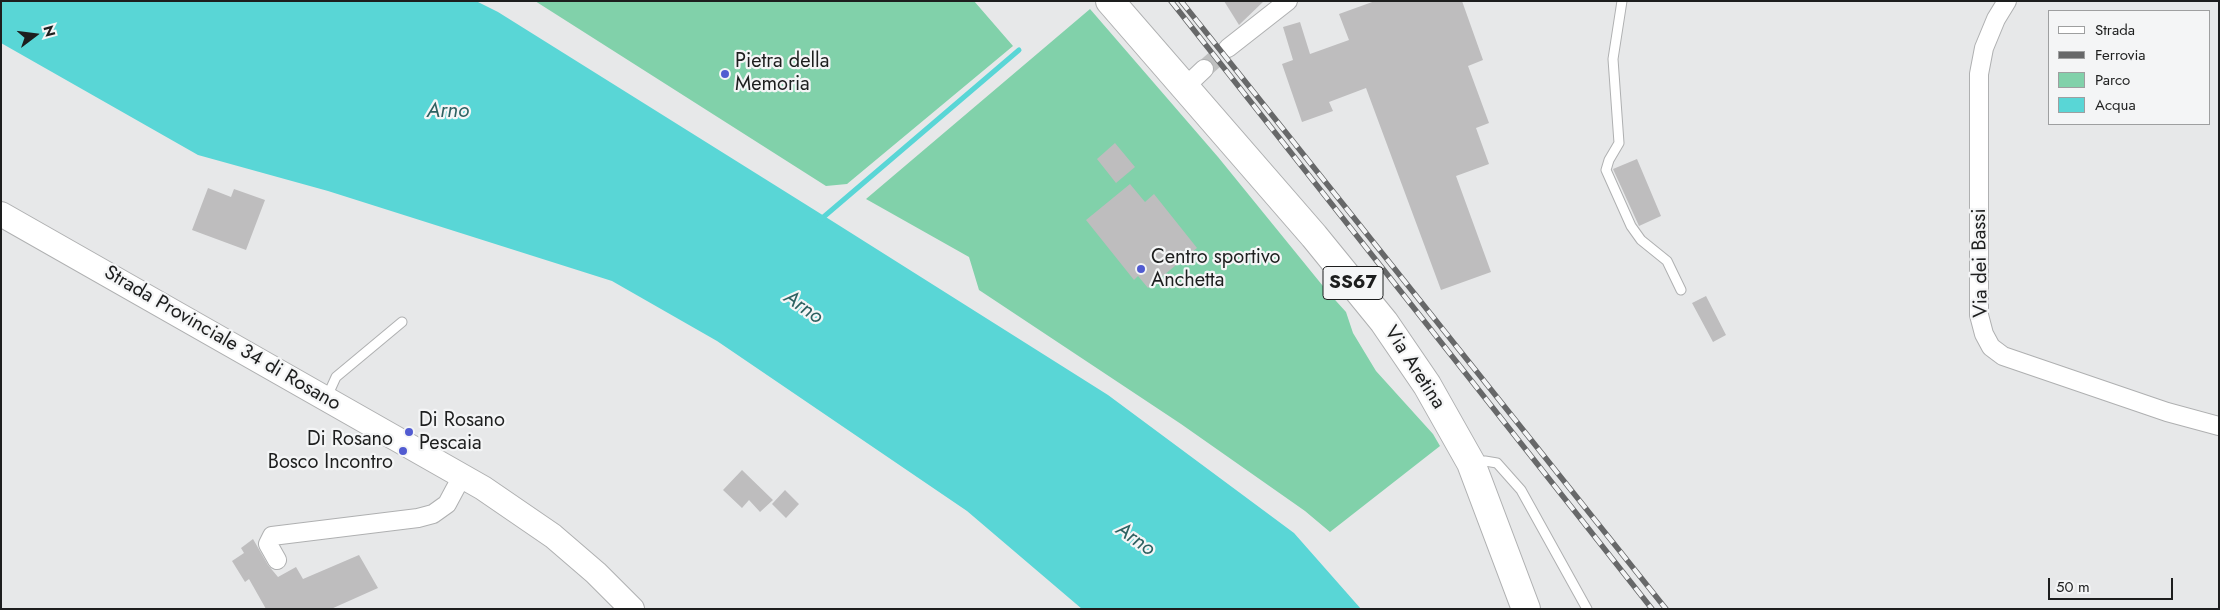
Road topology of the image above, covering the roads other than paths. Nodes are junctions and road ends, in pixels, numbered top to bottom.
1 (1110, 1) edge
2 (1288, 1) edge
3 (1622, 1) edge
4 (2007, 1) edge
5 (1228, 48) tunnel mouth
6 (1, 214) edge
7 (1681, 290) dead end
8 (402, 322) dead end
9 (325, 399) junction
10 (2219, 426) edge
11 (1471, 463) junction
12 (462, 476) junction
13 (277, 560) dead end
14 (632, 609) edge
15 (1526, 609) edge
16 (1587, 609) edge

1 - 11 main road, Via Aretina / SS67
2 - 5 street
3 - 7 lane
4 - 10 street, Via dei Bassi
6 - 9 main road, Strada Provinciale 34 di Rosano
8 - 9 lane
9 - 12 main road, Strada Provinciale 34 di Rosano
11 - 15 main road, Via Aretina / SS67
11 - 16 lane
12 - 13 street
12 - 14 main road, Strada Provinciale 34 di Rosano

